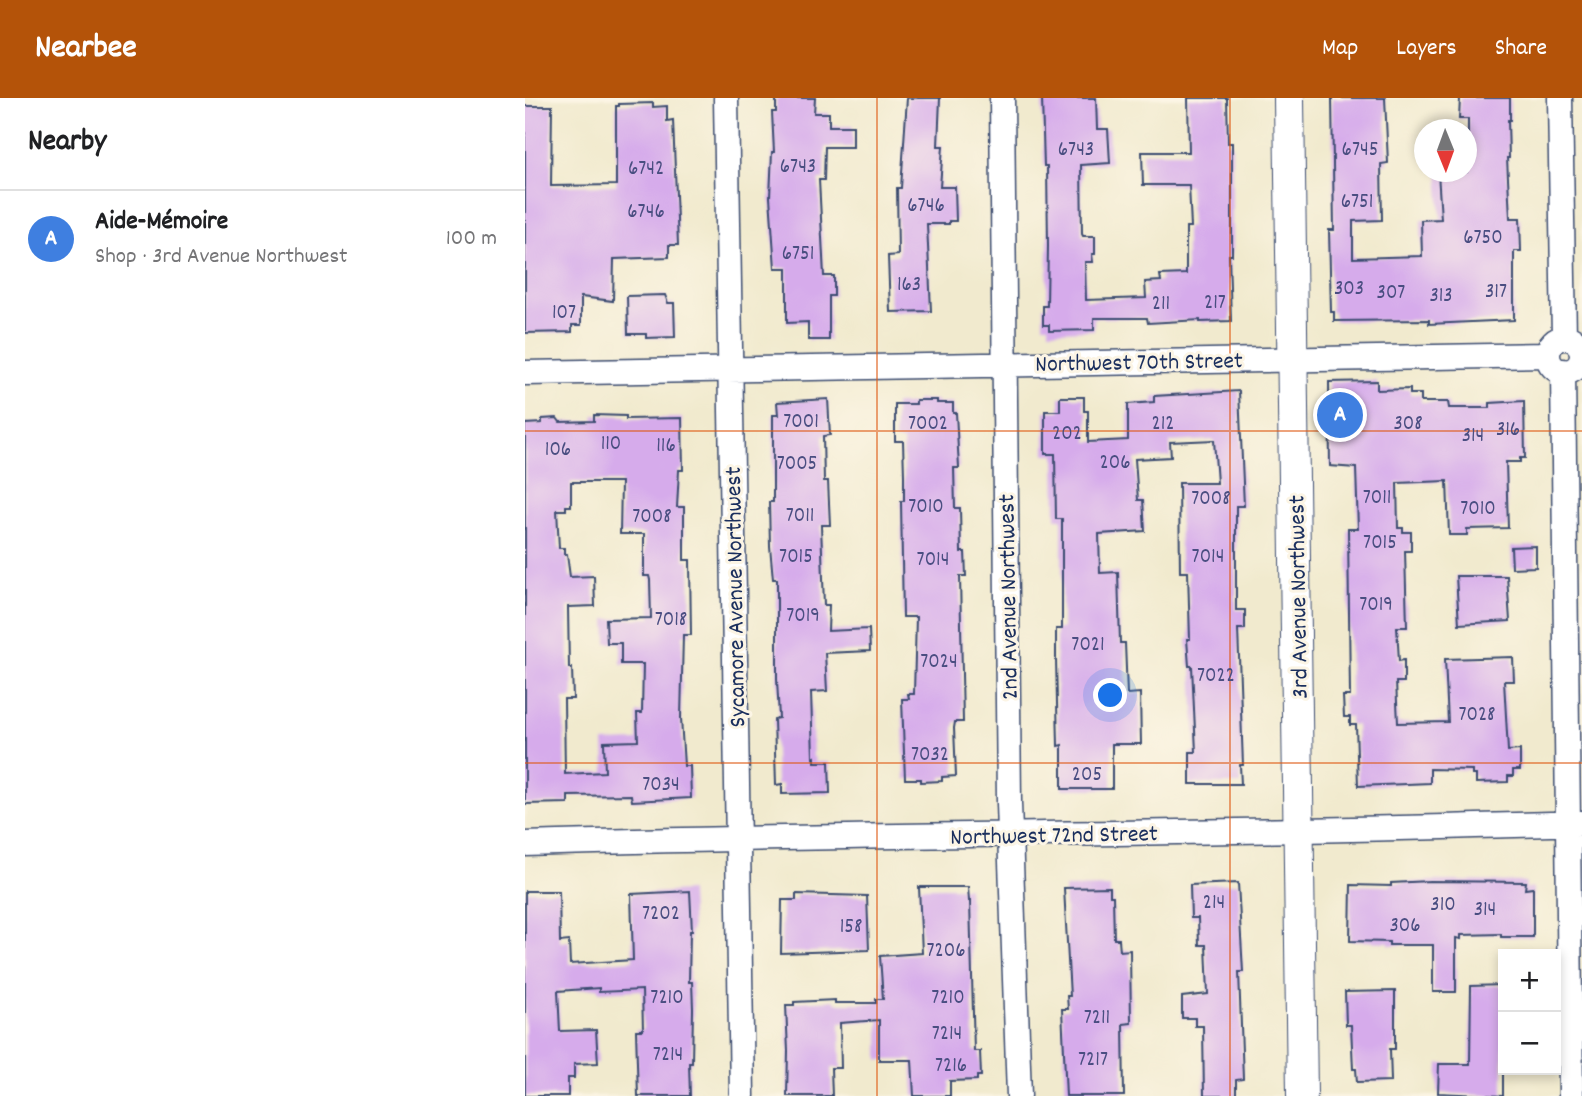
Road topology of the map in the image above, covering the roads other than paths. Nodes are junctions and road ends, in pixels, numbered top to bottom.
1 (726, 98) edge
2 (1002, 98) edge
3 (1289, 98) edge
4 (1560, 98) edge
5 (1568, 355) edge
6 (1294, 358) junction
7 (1004, 365) junction
8 (729, 368) junction
9 (525, 373) edge
10 (1575, 823) edge
11 (1300, 831) junction
12 (1010, 834) junction
13 (739, 838) junction
14 (525, 844) edge
15 (742, 1096) edge
16 (1019, 1096) edge
17 (1303, 1096) edge
18 (1571, 1096) edge

1 - 8 street, Sycamore Avenue Northwest
2 - 7 street, 2nd Avenue Northwest
3 - 6 street, 3rd Avenue Northwest
4 - 5 street
5 - 6 street, Northwest 70th Street
5 - 10 street
6 - 7 street, Northwest 70th Street
6 - 11 street, 3rd Avenue Northwest
7 - 8 street, Northwest 70th Street
7 - 12 street, 2nd Avenue Northwest
8 - 9 street, Northwest 70th Street
8 - 13 street, Sycamore Avenue Northwest
10 - 11 street, Northwest 72nd Street
10 - 18 street
11 - 12 street, Northwest 72nd Street
11 - 17 street, 3rd Avenue Northwest
12 - 13 street, Northwest 72nd Street
12 - 16 street, 2nd Avenue Northwest
13 - 14 street, Northwest 72nd Street
13 - 15 street, Sycamore Avenue Northwest

